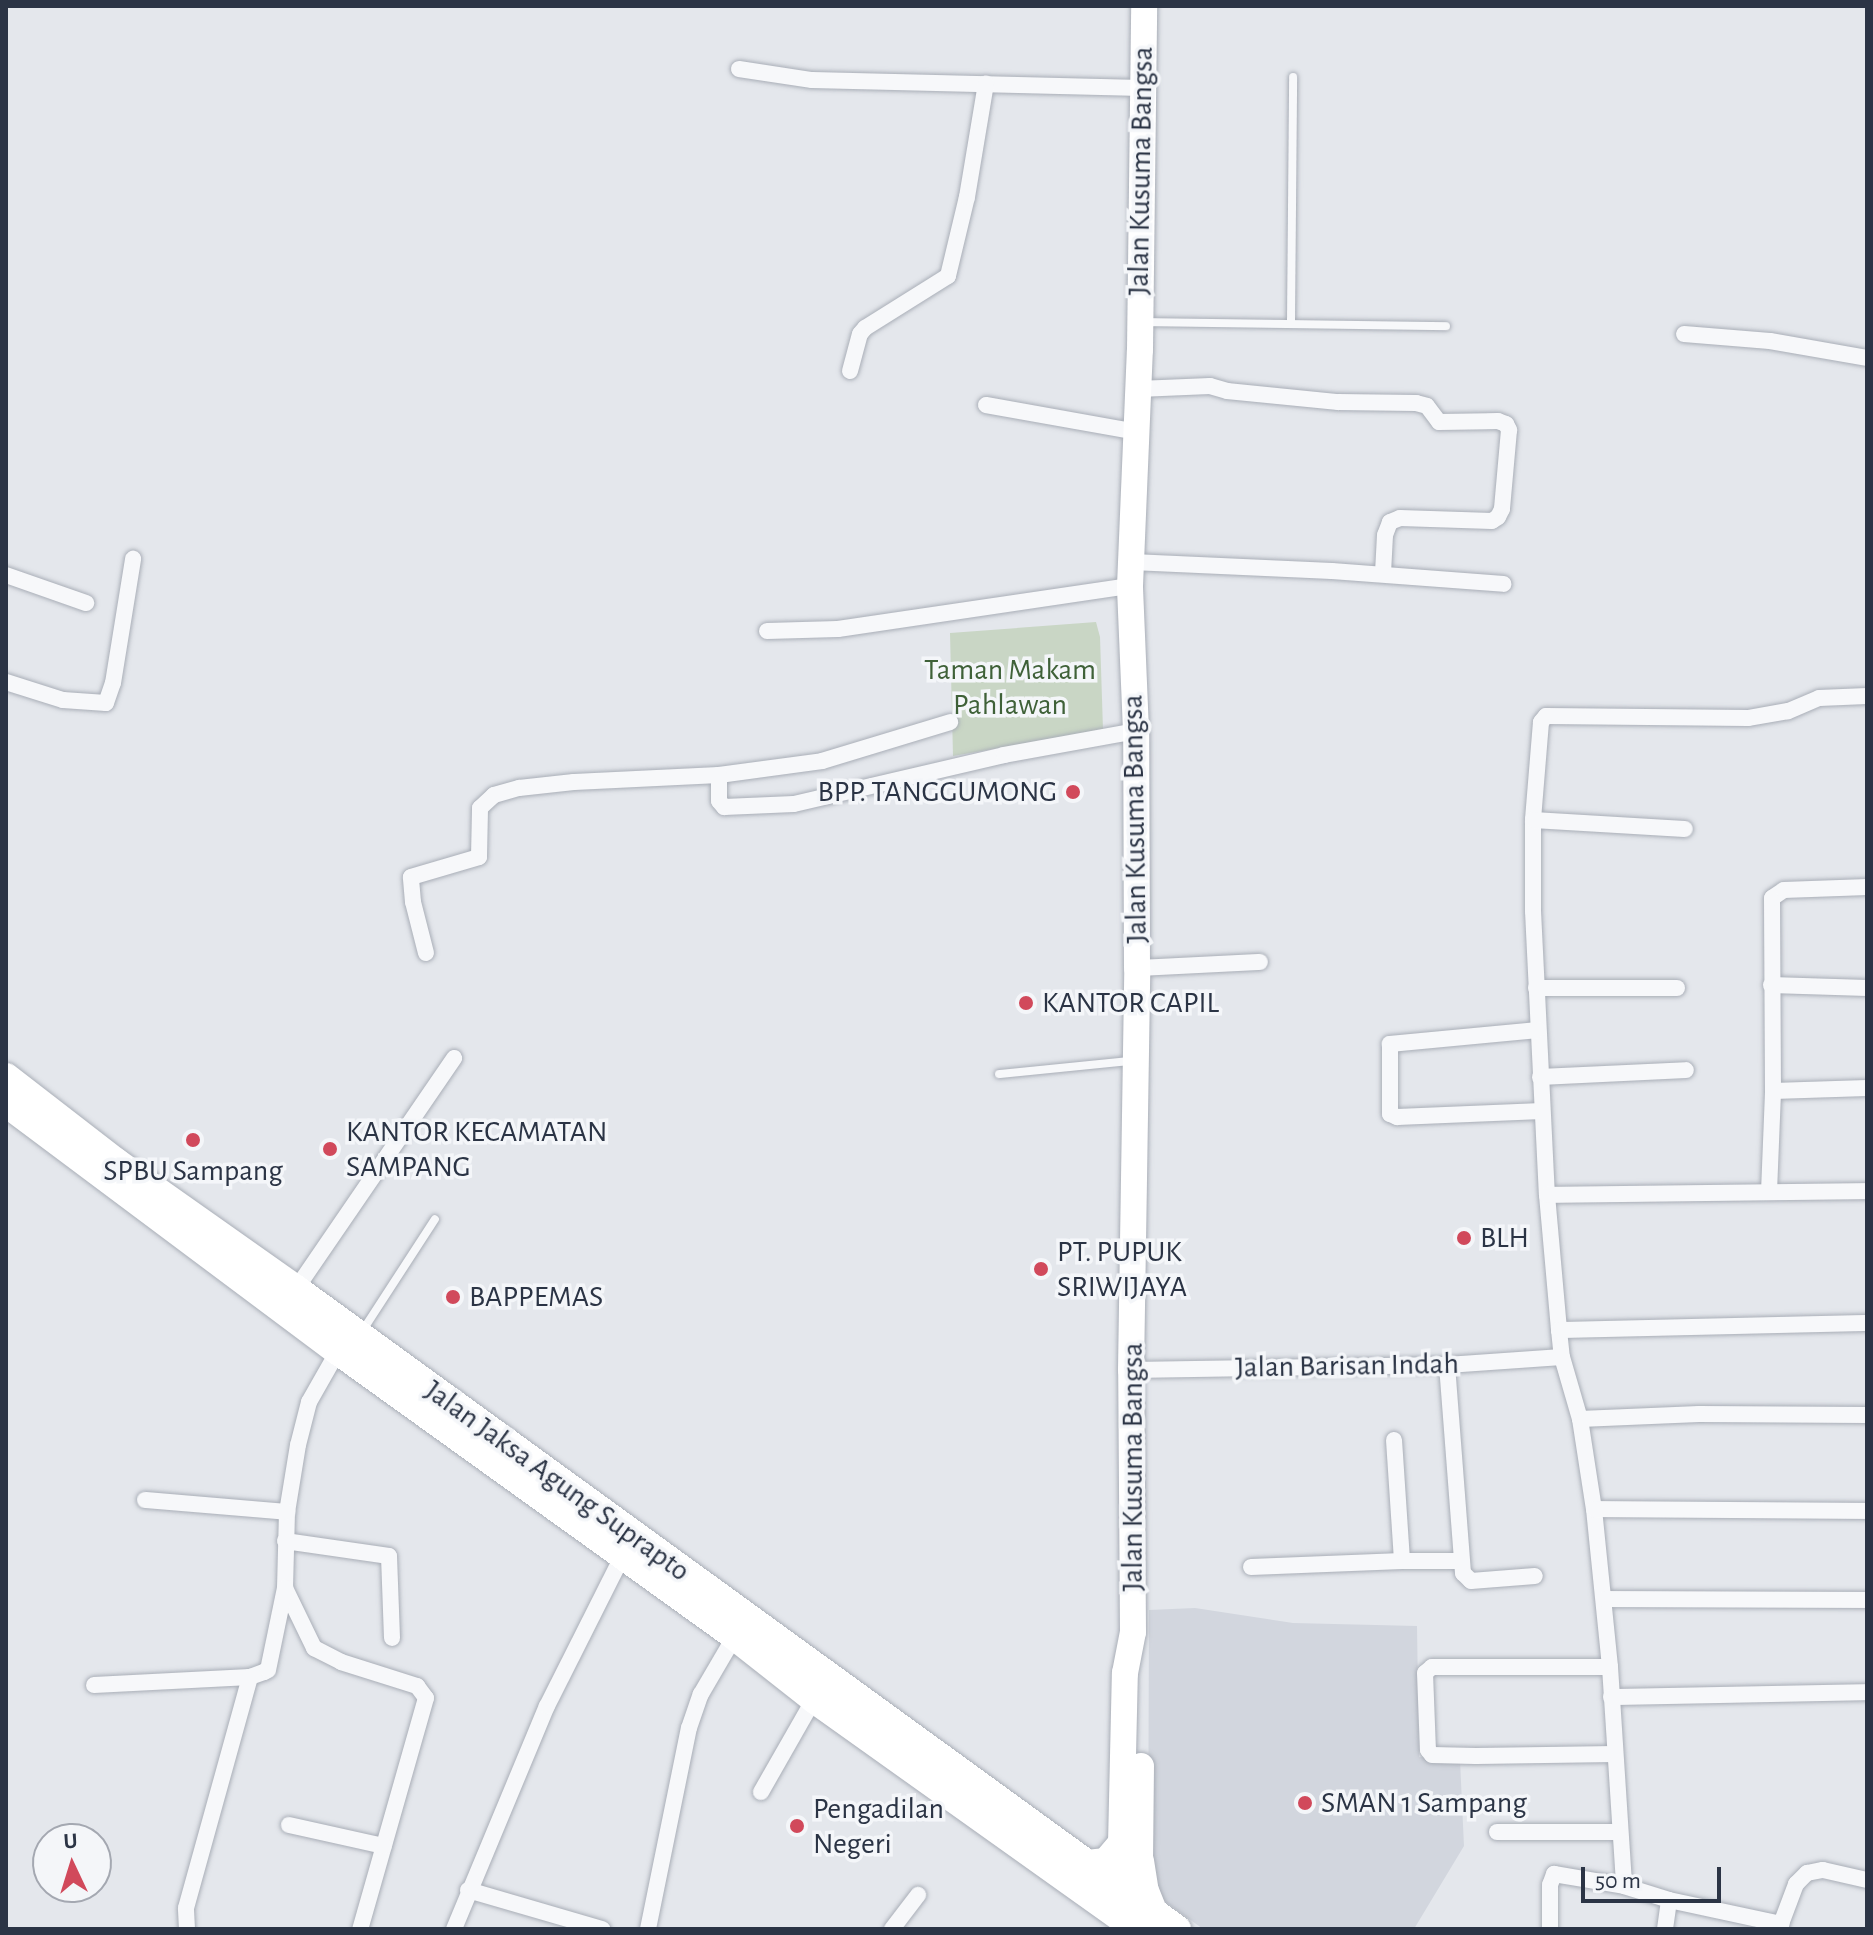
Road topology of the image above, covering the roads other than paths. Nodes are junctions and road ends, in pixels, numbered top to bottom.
1 (1144, 6) edge
2 (739, 69) dead end
3 (1293, 77) dead end
4 (986, 84) junction
5 (1142, 88) junction
6 (1138, 322) junction
7 (1291, 322) junction
8 (1446, 326) dead end
9 (1684, 334) dead end
10 (1867, 358) edge
11 (850, 371) dead end
12 (1138, 389) junction
13 (986, 405) dead end
14 (1137, 432) junction
15 (133, 559) dead end
16 (1131, 574) junction
17 (1383, 574) junction
18 (6, 575) edge
19 (1504, 584) dead end
20 (86, 603) dead end
21 (767, 631) dead end
22 (6, 682) edge
23 (1867, 696) edge
24 (950, 722) dead end
25 (1136, 731) junction
26 (719, 775) junction
27 (1533, 820) junction
28 (1685, 829) dead end
29 (1867, 887) edge
30 (426, 953) dead end
31 (1260, 962) dead end
32 (1137, 968) junction
33 (1771, 985) junction
34 (1536, 988) junction
35 (1677, 988) dead end
36 (1867, 988) edge
37 (1538, 1030) junction
38 (454, 1058) dead end
39 (1135, 1061) junction
40 (1686, 1070) dead end
41 (999, 1074) dead end
42 (6, 1077) edge
43 (1540, 1077) junction
44 (1867, 1088) edge
45 (1773, 1091) junction
46 (6, 1103) edge
47 (1542, 1111) junction
48 (1867, 1191) edge
49 (1769, 1192) junction
50 (1547, 1195) junction
51 (435, 1219) dead end
52 (296, 1289) junction
53 (1867, 1323) edge
54 (1559, 1330) junction
55 (348, 1344) junction
56 (1562, 1357) junction
57 (1447, 1365) junction
58 (1131, 1370) junction
59 (1867, 1415) edge
60 (1580, 1419) junction
61 (1394, 1440) dead end
62 (145, 1500) dead end
63 (1594, 1509) junction
64 (1867, 1511) edge
65 (287, 1512) junction
66 (285, 1541) junction
67 (623, 1555) junction
68 (1402, 1561) junction
69 (1461, 1561) junction
70 (1251, 1567) dead end
71 (1535, 1576) dead end
72 (285, 1588) junction
73 (1605, 1599) junction
74 (1867, 1600) edge
75 (740, 1627) junction
76 (392, 1638) dead end
77 (1610, 1667) junction
78 (250, 1677) junction
79 (94, 1685) dead end
80 (1867, 1692) edge
81 (1611, 1697) junction
82 (814, 1699) junction
83 (1615, 1754) junction
84 (761, 1792) dead end
85 (289, 1825) dead end
86 (1497, 1832) dead end
87 (1619, 1832) junction
88 (384, 1846) junction
89 (1130, 1852) junction
90 (1087, 1864) junction
91 (1867, 1880) edge
92 (1624, 1886) junction
93 (468, 1890) junction
94 (918, 1895) dead end
95 (1111, 1896) junction
96 (1669, 1900) junction
97 (1145, 1921) edge
98 (555, 1923) edge
99 (1780, 1926) edge
100 (187, 1929) edge
101 (360, 1929) edge
102 (454, 1929) edge
103 (602, 1929) edge
104 (648, 1929) edge
105 (892, 1929) edge
106 (1177, 1929) edge
107 (1550, 1929) edge
108 (1665, 1929) edge

1 - 5 main road, Jalan Kusuma Bangsa
2 - 4 street
3 - 7 lane
4 - 5 street
4 - 11 street
5 - 6 main road, Jalan Kusuma Bangsa
6 - 7 lane
6 - 12 main road, Jalan Kusuma Bangsa
7 - 8 lane
9 - 10 street
12 - 14 main road, Jalan Kusuma Bangsa
12 - 17 street
13 - 14 street
14 - 16 main road, Jalan Kusuma Bangsa
15 - 22 street
16 - 17 street
16 - 21 street
16 - 25 main road, Jalan Kusuma Bangsa
17 - 19 street
18 - 20 street
23 - 27 street
24 - 26 street
25 - 26 street
25 - 32 main road, Jalan Kusuma Bangsa
26 - 30 street
27 - 28 street
27 - 34 street
29 - 33 street
31 - 32 street
32 - 39 main road, Jalan Kusuma Bangsa
33 - 36 street
33 - 45 street
34 - 35 street
34 - 37 street
37 - 43 street
37 - 47 street
38 - 52 street
39 - 41 lane
39 - 58 main road, Jalan Kusuma Bangsa
40 - 43 street
42 - 52 highway, Jalan Jaksa Agung Suprapto
43 - 47 street
44 - 45 street
45 - 49 street
46 - 55 highway, Jalan Jaksa Agung Suprapto
47 - 50 street
48 - 49 street
49 - 50 street
50 - 54 street
51 - 55 lane
52 - 55 highway, Jalan Jaksa Agung Suprapto
53 - 54 street
54 - 56 street
55 - 65 street
55 - 67 highway, Jalan Jaksa Agung Suprapto
55 - 75 highway, Jalan Jaksa Agung Suprapto
56 - 57 street, Jalan Barisan Indah
56 - 60 street
57 - 58 street, Jalan Barisan Indah
57 - 69 street
58 - 89 main road, Jalan Kusuma Bangsa
59 - 60 street
60 - 63 street
61 - 68 street
62 - 65 street
63 - 64 street
63 - 73 street
65 - 66 street
66 - 72 street
66 - 76 street
67 - 75 highway, Jalan Jaksa Agung Suprapto
67 - 93 street
68 - 69 street
68 - 70 street
69 - 71 street
72 - 78 street
72 - 88 street
73 - 74 street
73 - 77 street
75 - 82 highway, Jalan Jaksa Agung Suprapto
75 - 90 highway, Jalan Jaksa Agung Suprapto
75 - 104 street
77 - 81 street
77 - 83 street
78 - 79 street
78 - 100 street
80 - 81 street
81 - 83 street
82 - 84 street
82 - 95 highway, Jalan Jaksa Agung Suprapto
83 - 87 street
85 - 88 street
86 - 87 street
87 - 92 street
88 - 101 street
89 - 90 highway
89 - 95 main road, Jalan Kusuma Bangsa
89 - 97 highway
90 - 95 highway, Jalan Jaksa Agung Suprapto
91 - 99 street
92 - 96 street
92 - 107 street
93 - 98 street
93 - 102 street
94 - 105 street
95 - 97 highway
96 - 99 street
96 - 108 street
97 - 106 highway
98 - 103 street

